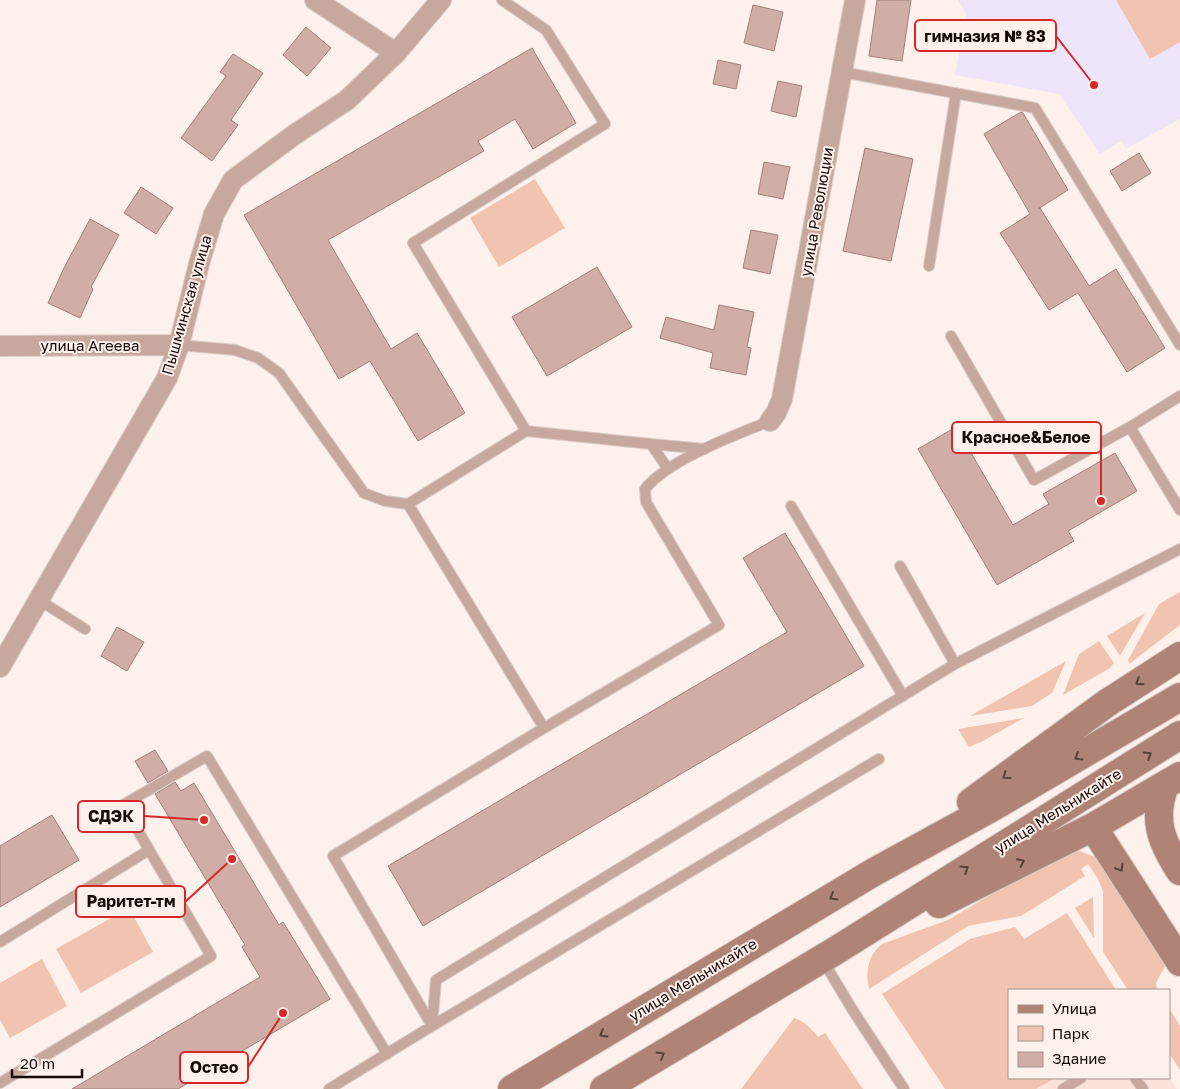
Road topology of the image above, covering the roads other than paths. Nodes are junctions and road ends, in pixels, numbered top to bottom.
1 (316, 0) edge
2 (441, 0) edge
3 (502, 0) edge
4 (855, 0) edge
5 (396, 54) junction
6 (842, 72) junction
7 (956, 93) junction
8 (929, 266) dead end
9 (950, 336) dead end
10 (179, 345) junction
11 (1180, 345) edge
12 (0, 346) edge
13 (1180, 396) edge
14 (770, 421) joint
15 (1130, 427) junction
16 (526, 431) junction
17 (651, 444) junction
18 (705, 449) junction
19 (668, 469) junction
20 (408, 504) junction
21 (791, 506) dead end
22 (1180, 510) edge
23 (1180, 549) edge
24 (900, 566) dead end
25 (39, 600) junction
26 (85, 629) dead end
27 (1180, 656) edge
28 (955, 664) junction
29 (0, 667) edge
30 (903, 696) junction
31 (1180, 696) edge
32 (544, 728) junction
33 (1180, 735) edge
34 (879, 759) dead end
35 (1172, 781) edge
36 (1093, 827) junction
37 (150, 850) junction
38 (1180, 871) edge
39 (874, 872) junction
40 (0, 942) edge
41 (828, 955) junction
42 (1180, 962) edge
43 (432, 1026) junction
44 (387, 1054) junction
45 (1079, 1079) edge
46 (0, 1084) edge
47 (329, 1089) edge
48 (512, 1089) edge
49 (604, 1089) edge
50 (904, 1089) edge
51 (1063, 1089) edge

1 - 5 street
2 - 5 street, Пышминская улица
3 - 16 lane
4 - 6 street, улица Революции
5 - 10 street, Пышминская улица
6 - 7 lane
6 - 14 street, улица Революции
7 - 8 lane
7 - 11 lane
9 - 15 lane
10 - 12 street, улица Агеева
10 - 20 lane
10 - 25 street, Пышминская улица
13 - 15 lane
14 - 18 lane
15 - 22 lane
16 - 17 lane
16 - 20 lane
17 - 18 lane
17 - 19 lane
18 - 19 lane
19 - 32 lane
20 - 32 lane
21 - 30 lane
23 - 28 lane
24 - 28 lane
25 - 26 lane
25 - 29 street, Пышминская улица
27 -> 39 main road, улица Мельникайте
28 - 30 lane
30 - 43 lane
31 -> 39 main road, улица Мельникайте
32 - 43 lane
41 -> 33 main road, улица Мельникайте
34 - 43 lane
35 - 36 main road, улица Мельникайте
35 - 38 main road
41 -> 36 main road, улица Мельникайте
36 -> 42 main road
37 - 40 lane
37 - 44 lane
37 - 46 lane
39 -> 48 main road, улица Мельникайте
49 -> 41 main road, улица Мельникайте
41 - 50 lane
43 - 44 lane
44 - 47 lane
45 - 51 lane

